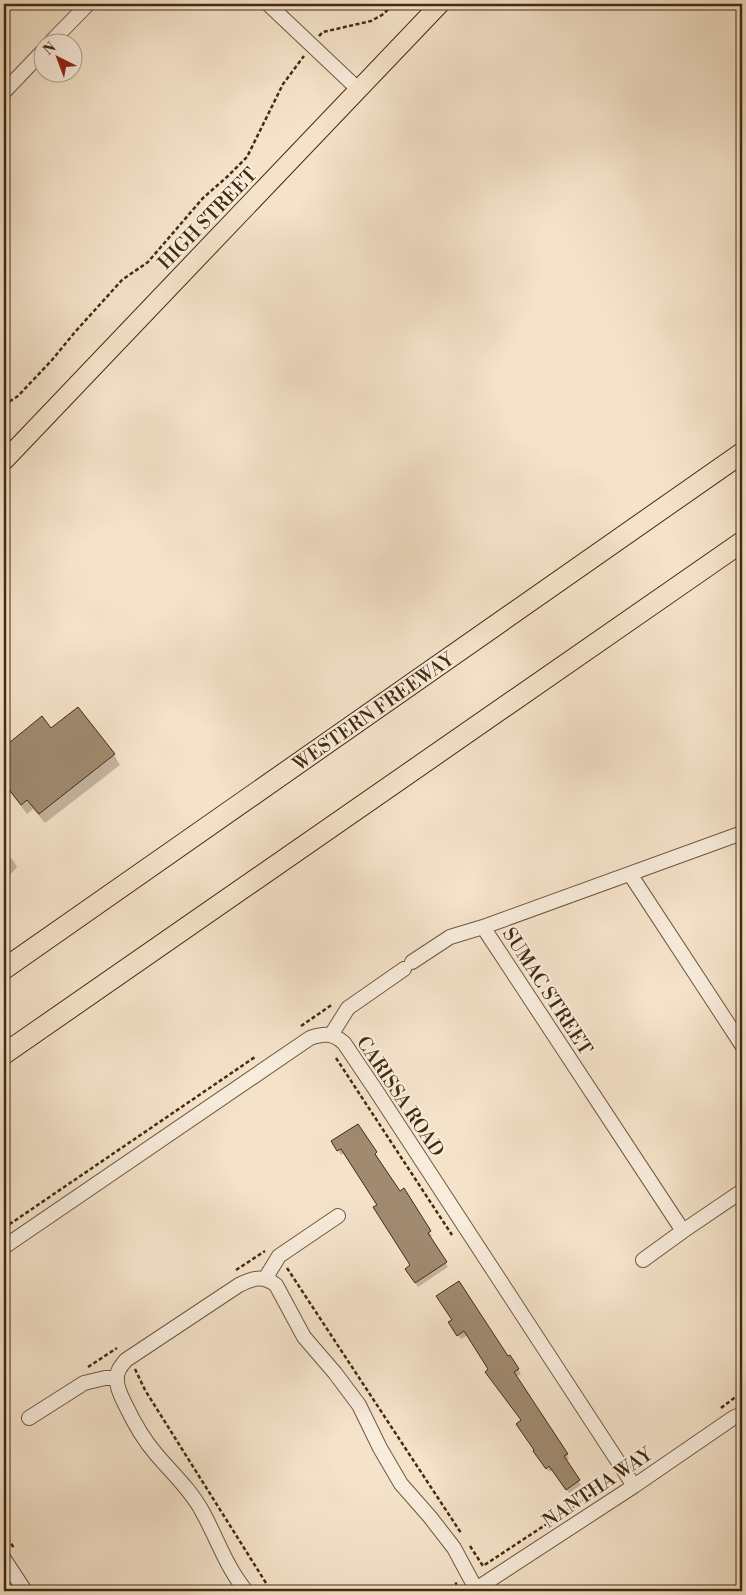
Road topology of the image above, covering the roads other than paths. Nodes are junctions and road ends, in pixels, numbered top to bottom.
1 (88, 4) edge
2 (268, 4) edge
3 (440, 4) edge
4 (61, 32) edge
5 (32, 63) edge
6 (359, 90) junction
7 (4, 92) edge
8 (742, 453) edge
9 (4, 461) edge
10 (742, 542) edge
11 (742, 833) edge
12 (630, 874) junction
13 (483, 928) junction
14 (4, 969) edge
15 (331, 1035) junction
16 (742, 1045) edge
17 (4, 1054) edge
18 (742, 1191) edge
19 (338, 1216) dead end
20 (683, 1231) junction
21 (4, 1247) edge
22 (643, 1260) dead end
23 (265, 1280) junction
24 (117, 1378) junction
25 (742, 1414) edge
26 (29, 1418) dead end
27 (634, 1486) junction
28 (4, 1559) edge
29 (475, 1590) edge
30 (25, 1591) edge
31 (246, 1591) edge

1 - 4 street
2 - 6 street
3 - 6 main road, HIGH STREET
5 - 7 street
6 - 9 main road, HIGH STREET
8 - 14 highway, WESTERN FREEWAY
10 - 17 highway
11 - 12 street, SUMAC STREET
12 - 13 street, SUMAC STREET
12 - 16 street
13 - 15 street
13 - 20 street, SUMAC STREET
15 - 21 street, CARISSA ROAD
15 - 27 street, CARISSA ROAD
18 - 20 street
19 - 23 street
20 - 22 street
23 - 24 street
23 - 29 street
24 - 26 street
24 - 31 street
25 - 27 street, NANTHA WAY
27 - 29 street, NANTHA WAY
28 - 30 street

